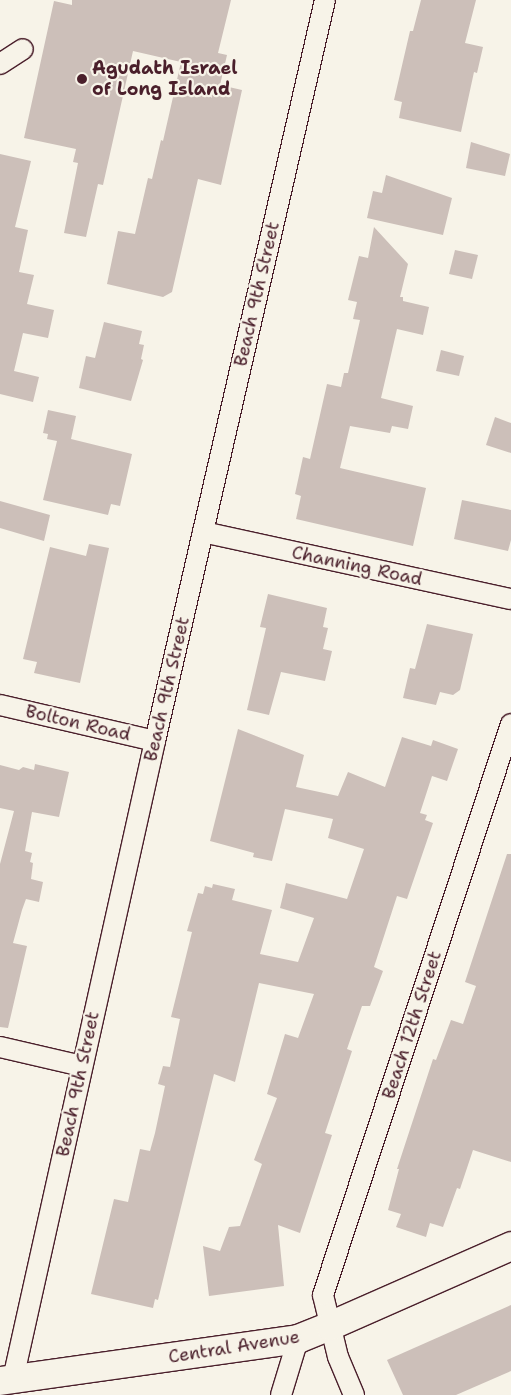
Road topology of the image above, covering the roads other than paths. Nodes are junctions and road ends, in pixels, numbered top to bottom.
1 (325, 0) edge
2 (23, 49) dead end
3 (0, 64) edge
4 (203, 532) junction
5 (511, 600) edge
6 (0, 705) edge
7 (511, 724) edge
8 (155, 740) junction
9 (0, 1047) edge
10 (82, 1066) junction
11 (511, 1246) edge
12 (330, 1326) junction
13 (298, 1339) junction
14 (6, 1380) edge
15 (281, 1395) edge
16 (354, 1395) edge

1 - 4 street, Beach 9th Street
2 - 3 street
4 - 5 street, Channing Road
4 - 8 street, Beach 9th Street
6 - 8 street, Bolton Road
7 - 12 street, Beach 12th Street
8 - 10 street, Beach 9th Street
9 - 10 street
10 - 14 street, Beach 9th Street
11 - 12 street, Central Avenue
12 - 13 street, Central Avenue
12 - 16 street, Beach 12th Street
13 - 14 street, Central Avenue
13 - 15 street

